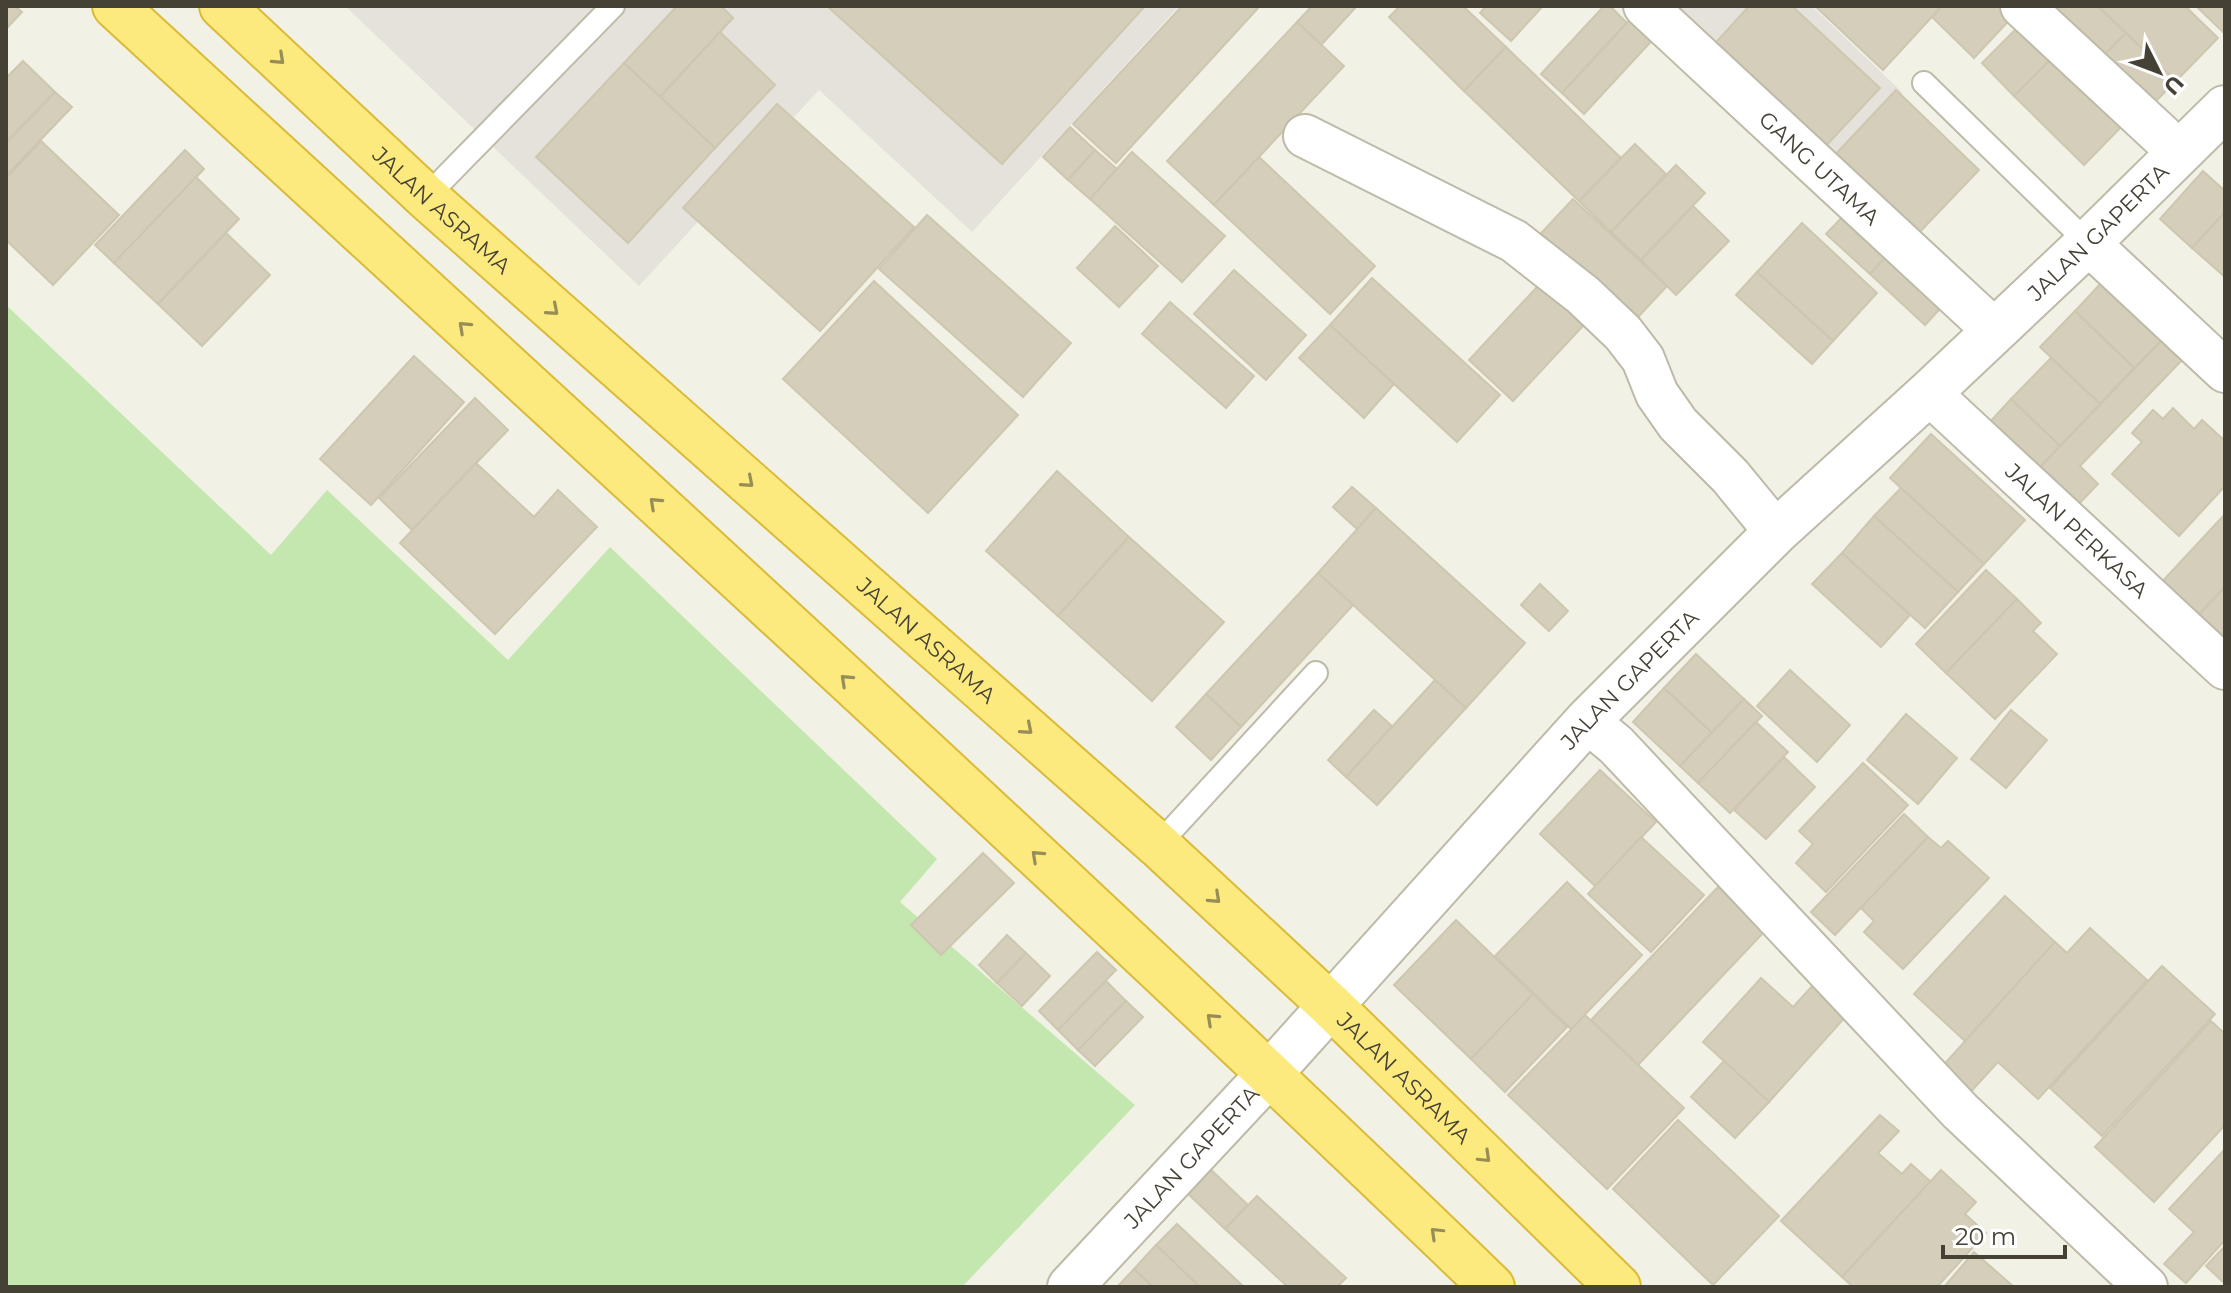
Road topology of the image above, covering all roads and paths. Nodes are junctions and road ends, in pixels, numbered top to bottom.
1 (115, 6) edge
2 (222, 6) edge
3 (613, 6) edge
4 (1645, 6) edge
5 (2022, 6) edge
6 (1924, 83) dead end
7 (2225, 108) edge
8 (1305, 136) dead end
9 (2179, 152) junction
10 (426, 197) junction
11 (2088, 243) junction
12 (1995, 331) junction
13 (2225, 371) edge
14 (1929, 393) junction
15 (1765, 543) junction
16 (2225, 668) edge
17 (1316, 673) dead end
18 (1587, 721) junction
19 (1158, 845) junction
20 (1329, 1004) junction
21 (1270, 1073) junction
22 (1070, 1287) edge
23 (1492, 1287) edge
24 (1618, 1287) edge
25 (2146, 1287) edge

21 -> 1 highway
2 -> 10 highway, JALAN ASRAMA
3 - 10 lane
4 - 12 street, GANG UTAMA
5 - 9 street
6 - 11 lane
7 - 9 street, JALAN GAPERTA
8 - 15 street
9 - 11 street, JALAN GAPERTA
10 -> 19 highway, JALAN ASRAMA
11 - 12 street, JALAN GAPERTA
11 - 13 street
12 - 14 street, JALAN GAPERTA
14 - 15 street, JALAN GAPERTA
14 - 16 street, JALAN PERKASA
15 - 18 street, JALAN GAPERTA
17 - 19 lane
18 - 20 street, JALAN GAPERTA
18 - 25 street
19 -> 20 highway, JALAN ASRAMA
20 - 21 street, JALAN GAPERTA
20 -> 24 highway, JALAN ASRAMA
21 - 22 street, JALAN GAPERTA
23 -> 21 highway

